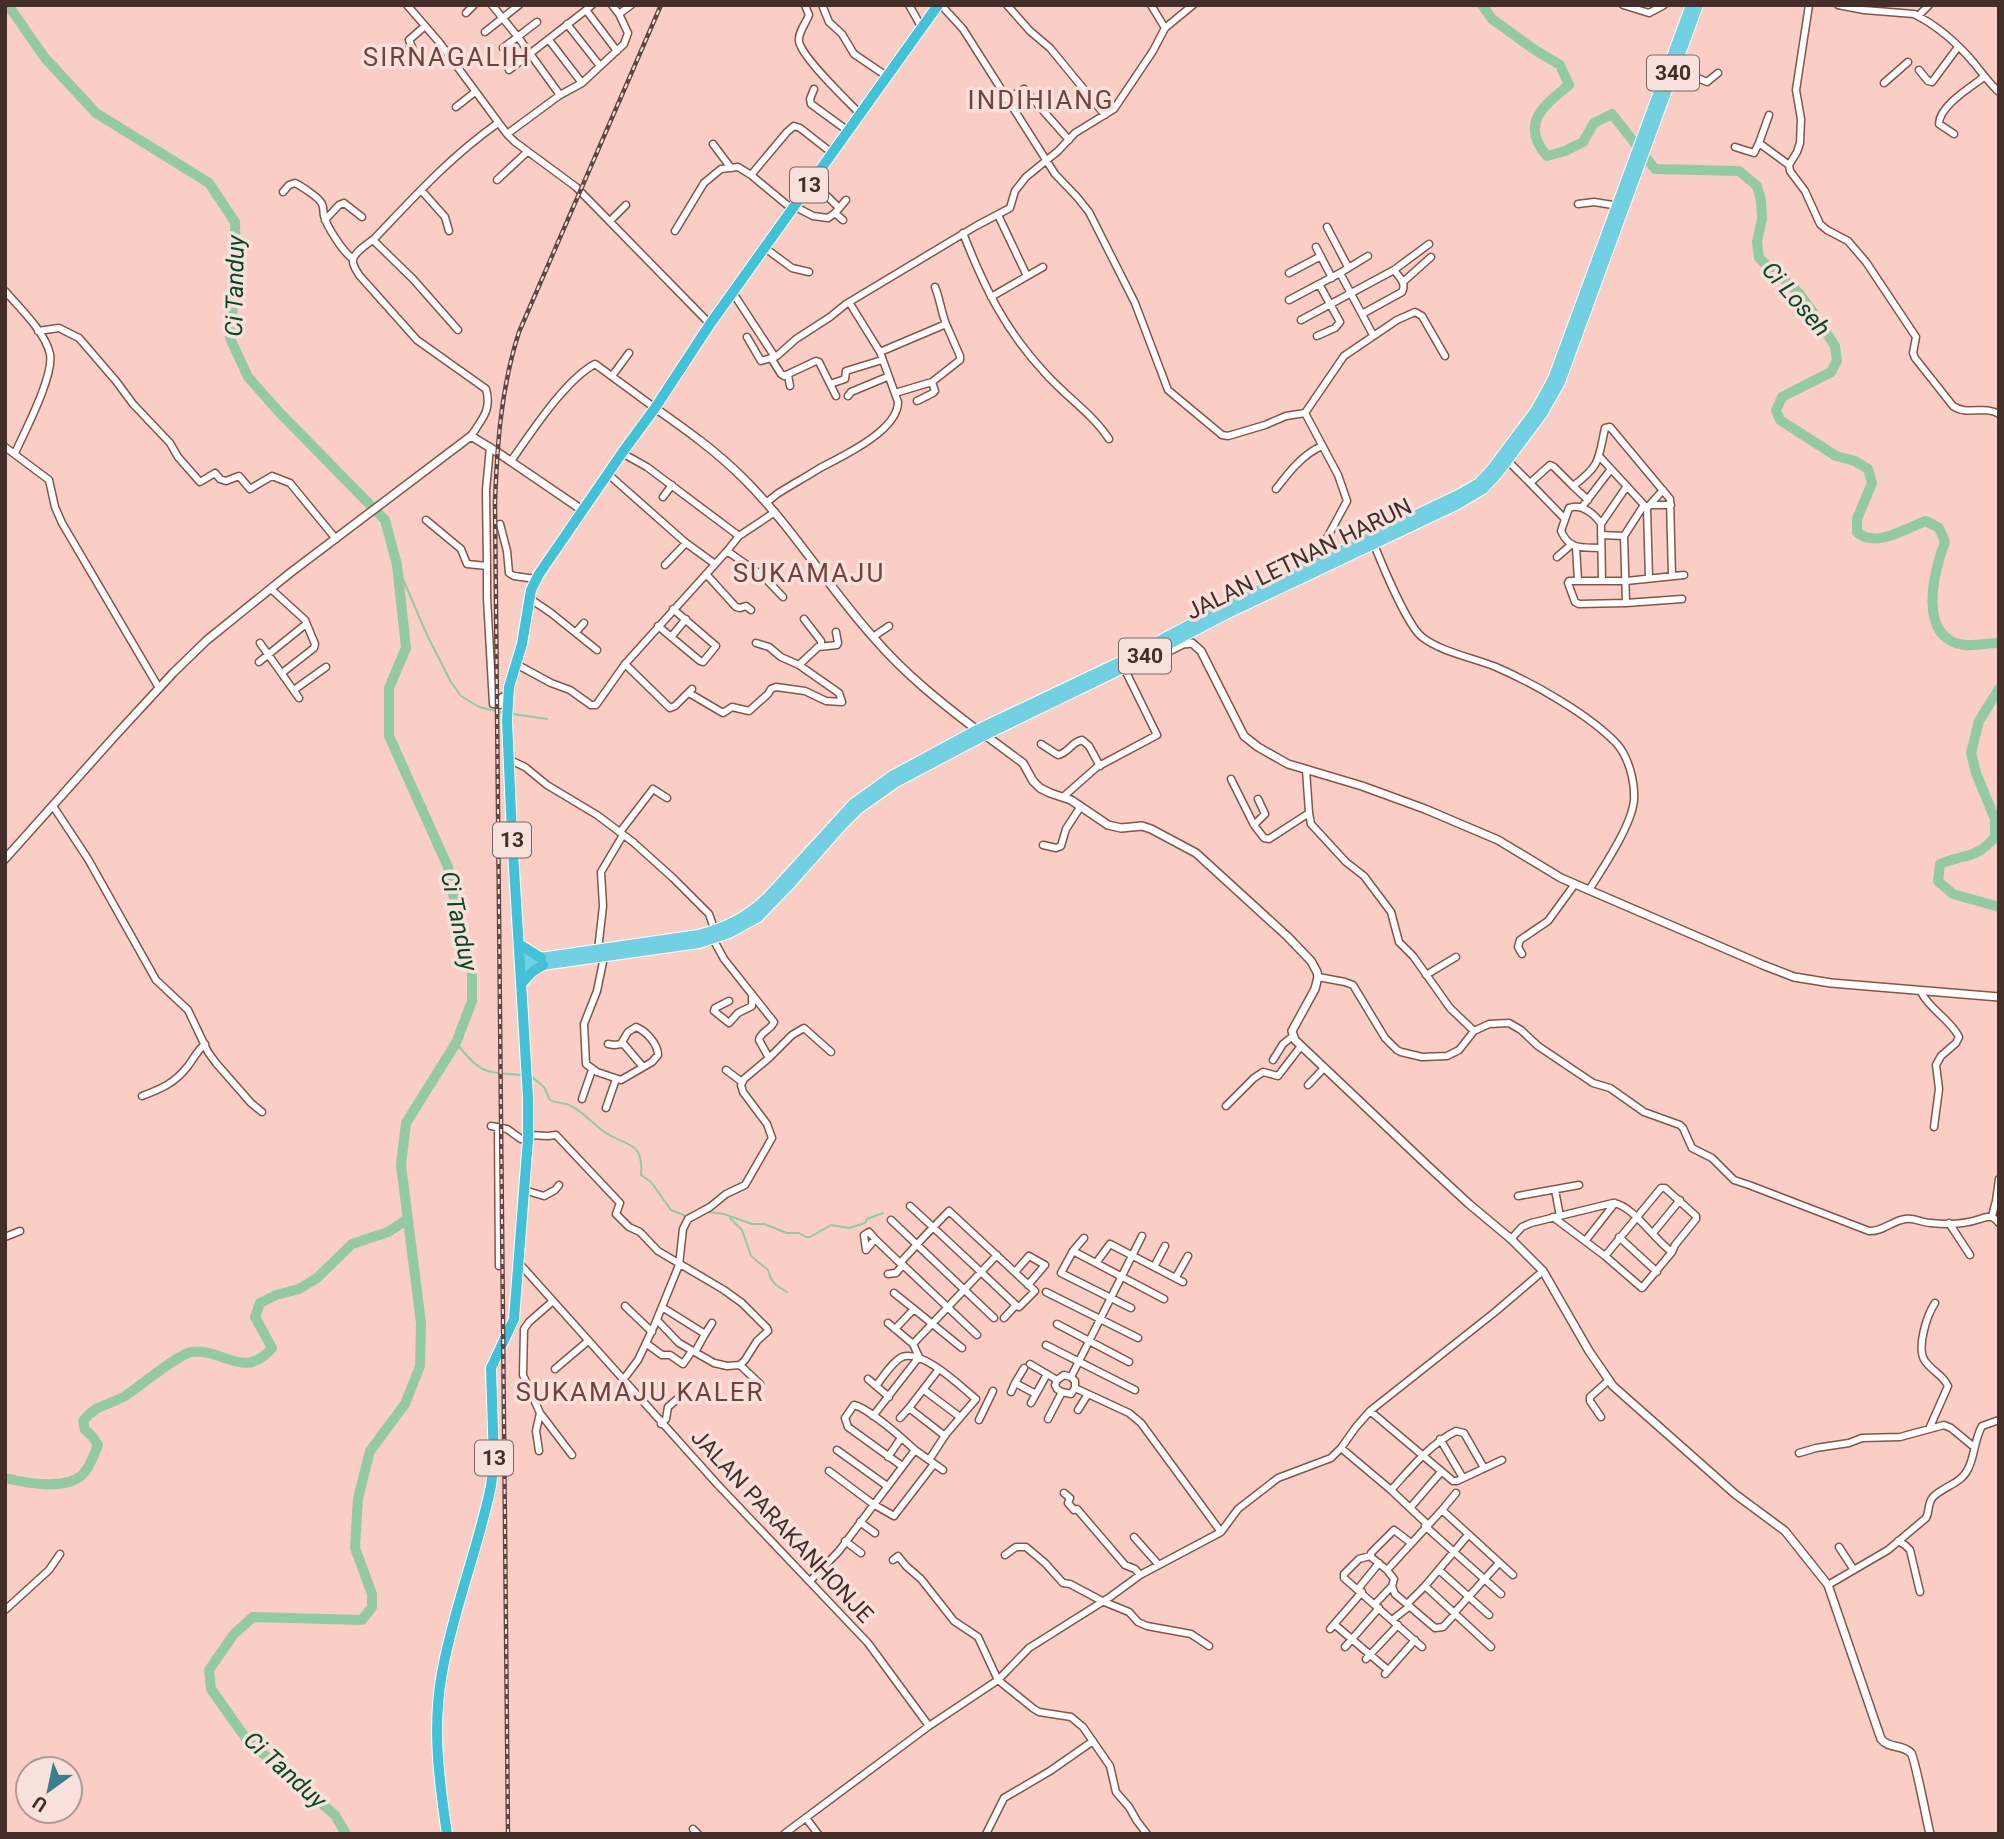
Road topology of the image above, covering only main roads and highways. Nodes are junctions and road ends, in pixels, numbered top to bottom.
1 (939, 5) edge
2 (1691, 5) edge
3 (1698, 5) edge
4 (1644, 140) junction
5 (519, 944) junction
6 (542, 962) junction
7 (521, 964) junction
8 (522, 983) junction
9 (447, 1834) edge

1 - 5 highway, 13
2 - 4 main road, JALAN LETNAN HARUN / 340
3 - 4 main road, JALAN LETNAN HARUN / 340
4 - 6 main road, JALAN LETNAN HARUN / 340
5 - 6 highway
5 - 7 highway, 13
6 - 7 main road, JALAN LETNAN HARUN / 340
6 - 8 highway
7 - 8 highway, 13
8 - 9 highway, 13

